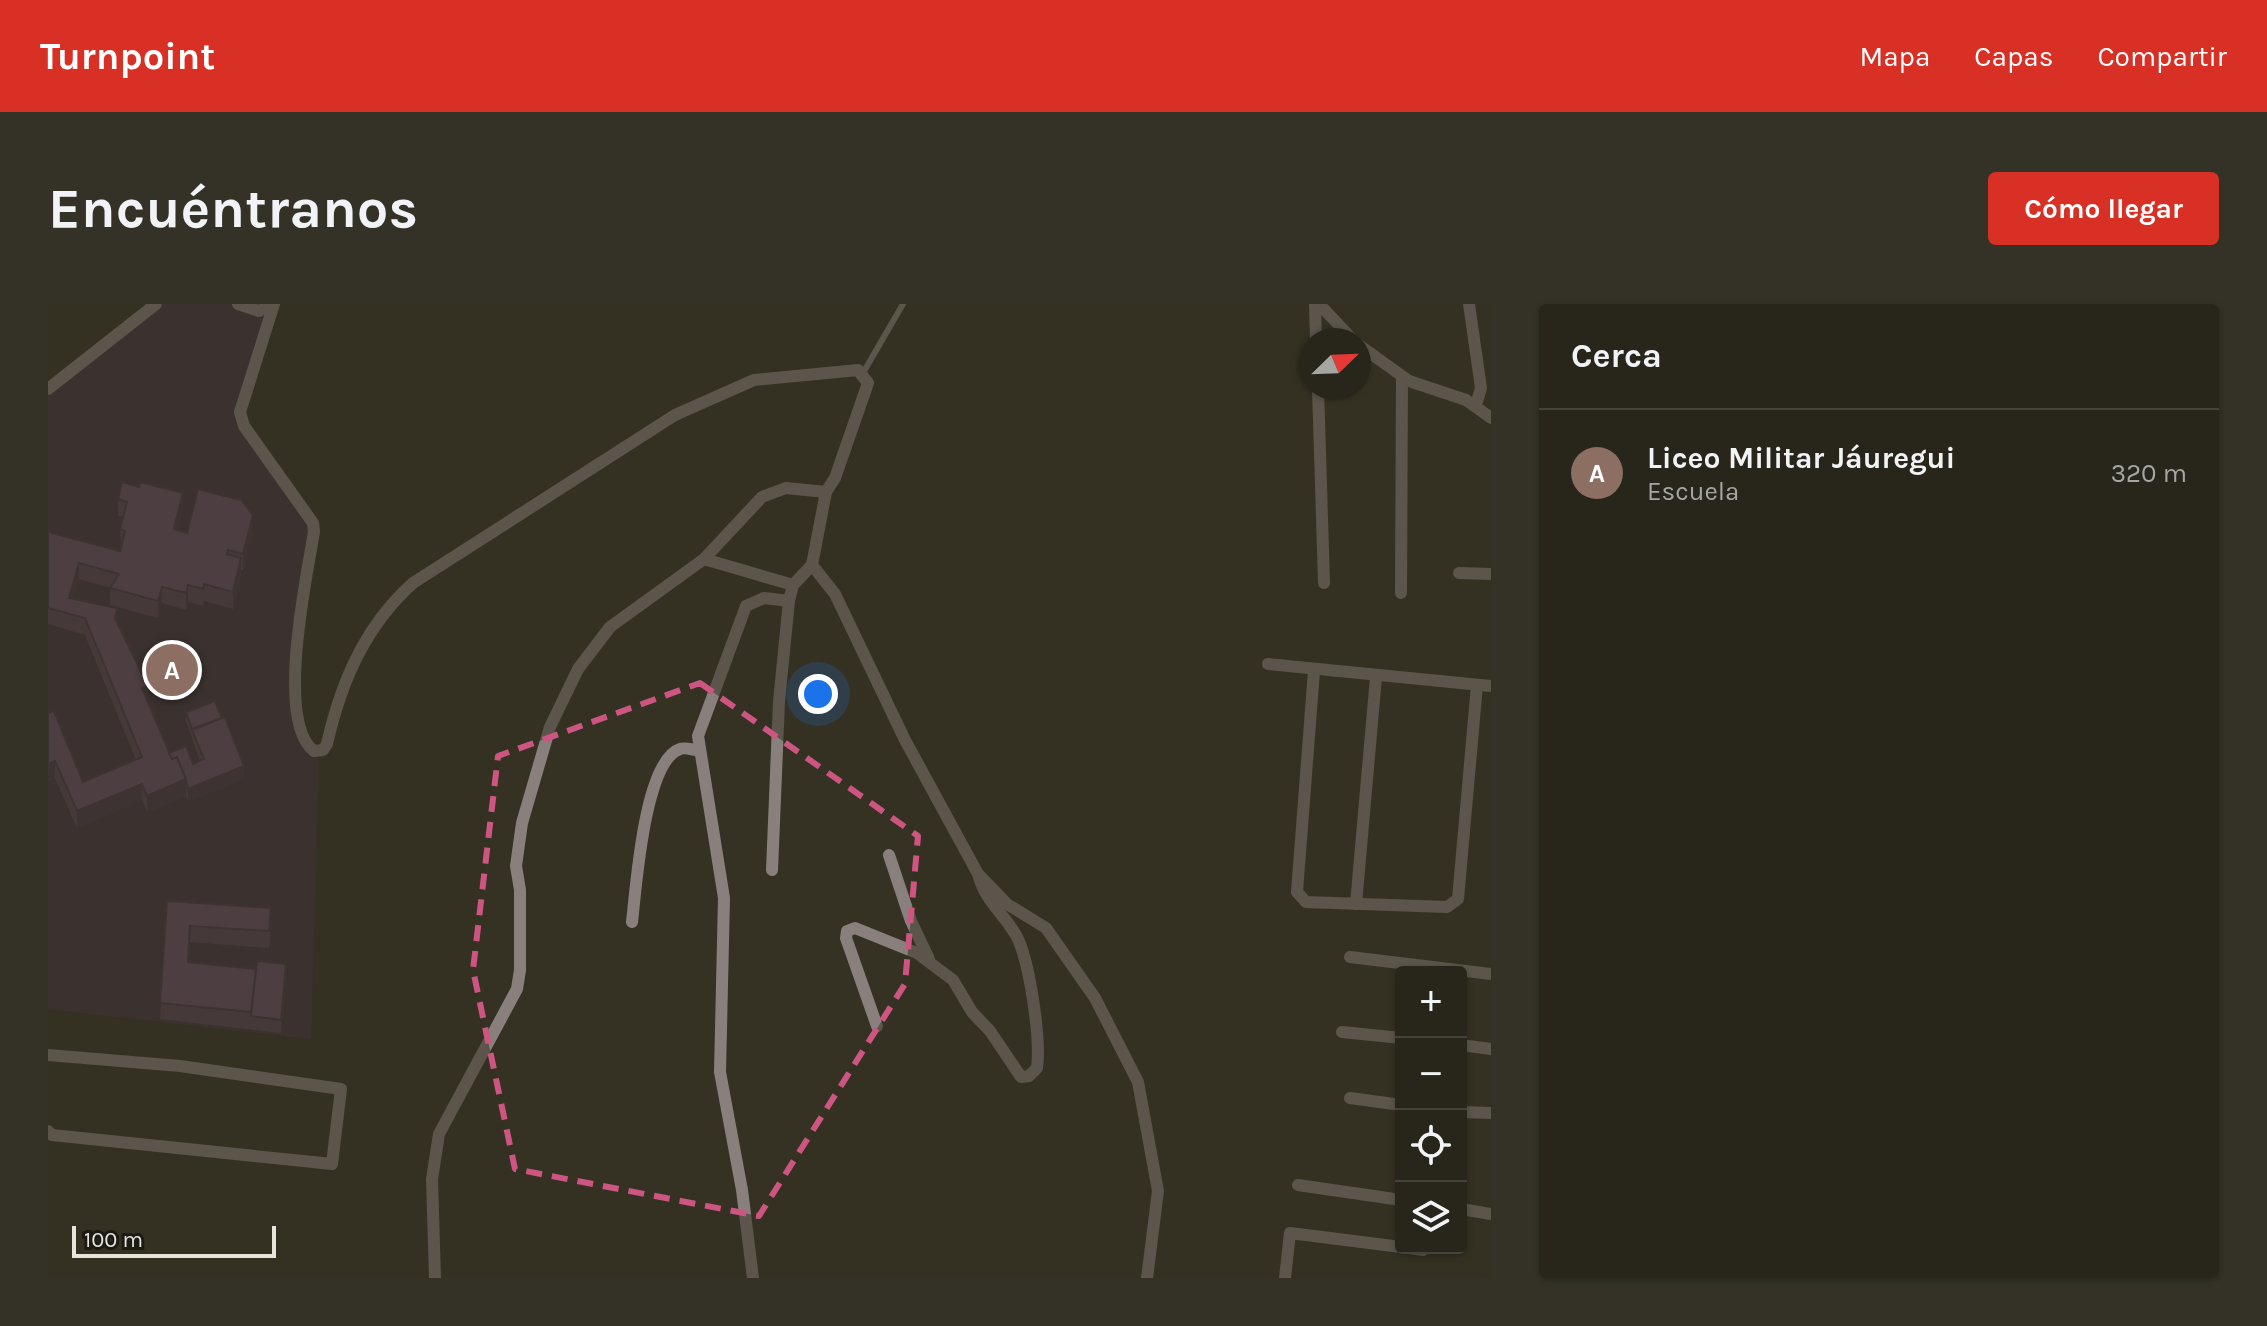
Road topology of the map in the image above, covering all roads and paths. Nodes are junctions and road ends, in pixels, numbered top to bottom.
1 (156, 304) edge
2 (238, 304) edge
3 (273, 304) edge
4 (903, 304) edge
5 (1317, 304) edge
6 (1469, 304) edge
7 (1316, 328) edge
8 (1341, 328) edge
9 (1371, 354) edge
10 (863, 373) junction
11 (1402, 377) junction
12 (48, 389) edge
13 (1318, 400) edge
14 (1476, 405) junction
15 (1491, 418) edge
16 (826, 492) junction
17 (704, 559) junction
18 (812, 565) junction
19 (1459, 573) dead end
20 (1491, 574) edge
21 (1324, 583) dead end
22 (793, 585) junction
23 (1401, 593) dead end
24 (789, 601) junction
25 (1268, 664) dead end
26 (1314, 671) junction
27 (1376, 677) junction
28 (1477, 685) junction
29 (1491, 686) edge
30 (698, 750) junction
31 (889, 855) dead end
32 (772, 870) dead end
33 (978, 874) junction
34 (1356, 904) junction
35 (632, 922) dead end
36 (1350, 957) dead end
37 (929, 959) junction
38 (1491, 974) edge
39 (877, 1026) dead end
40 (1342, 1032) dead end
41 (1395, 1037) edge
42 (1467, 1046) edge
43 (1491, 1049) edge
44 (48, 1055) edge
45 (1350, 1098) dead end
46 (1395, 1104) edge
47 (1467, 1112) edge
48 (1491, 1113) edge
49 (48, 1131) edge
50 (1298, 1185) dead end
51 (1395, 1199) edge
52 (1467, 1210) edge
53 (1491, 1214) edge
54 (1395, 1246) edge
55 (435, 1278) edge
56 (753, 1278) edge
57 (1147, 1278) edge
58 (1285, 1278) edge

1 - 12 street
2 - 3 street
3 - 10 street
4 - 10 lane
5 - 7 street
5 - 8 street
6 - 14 street
9 - 11 street
10 - 16 street
11 - 14 street
11 - 23 street
13 - 21 street
14 - 15 street
16 - 17 street
16 - 18 street
17 - 22 street
17 - 55 street
18 - 22 street
18 - 33 street
19 - 20 street
22 - 24 street
24 - 30 street
24 - 32 street
25 - 26 street
26 - 27 street
26 - 34 street
27 - 28 street
27 - 34 street
28 - 29 street
28 - 34 street
30 - 35 street
30 - 56 street
31 - 37 street
33 - 37 street
33 - 57 street
36 - 38 street
37 - 39 street
40 - 41 street
42 - 43 street
44 - 49 street
45 - 46 street
47 - 48 street
50 - 51 street
52 - 53 street
54 - 58 street

